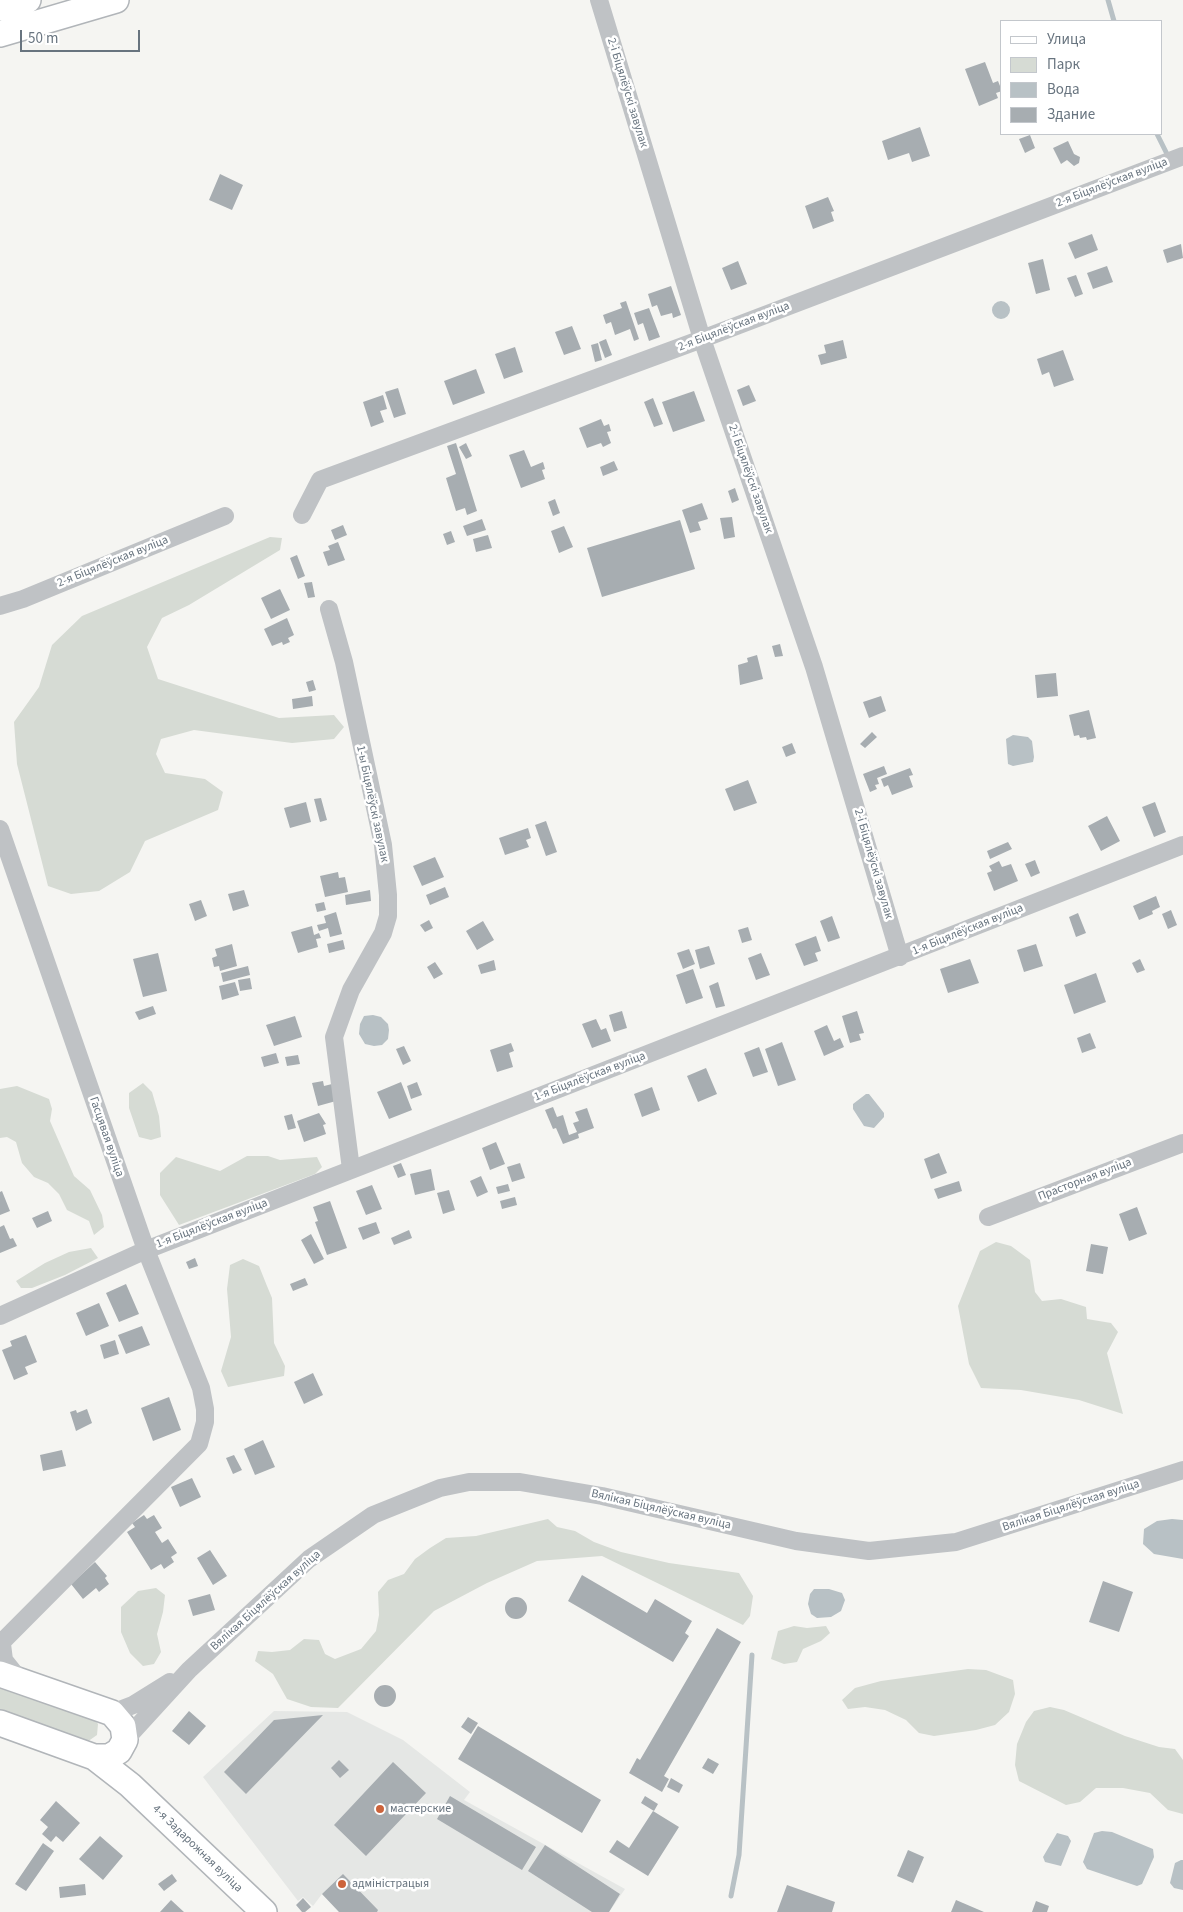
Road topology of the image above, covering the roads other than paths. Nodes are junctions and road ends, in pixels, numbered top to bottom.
1 (28, 0) edge
2 (116, 0) edge
3 (599, 0) edge
4 (0, 8) edge
5 (0, 34) edge
6 (1183, 156) edge
7 (702, 339) junction
8 (302, 515) dead end
9 (225, 516) dead end
10 (0, 606) edge
11 (329, 609) dead end
12 (0, 829) edge
13 (1183, 845) edge
14 (900, 957) junction
15 (1183, 1143) edge
16 (351, 1169) junction
17 (988, 1216) dead end
18 (146, 1250) junction
19 (0, 1316) edge
20 (1183, 1470) edge
21 (1, 1644) edge
22 (189, 1670) junction
23 (11, 1677) edge
24 (112, 1712) junction
25 (0, 1723) edge
26 (122, 1745) junction
27 (94, 1757) junction
28 (130, 1785) junction
29 (264, 1912) edge

1 - 4 main road
2 - 5 main road
3 - 7 street, 2-і Біцялёўскі завулак
6 - 7 street, 2-я Біцялёўская вуліца
7 - 8 street, 2-я Біцялёўская вуліца
7 - 14 street, 2-і Біцялёўскі завулак
9 - 10 street, 2-я Біцялёўская вуліца
11 - 16 street, 1-ы Біцялёўскі завулак
12 - 18 street, Гасцявая вуліца
13 - 14 street, 1-я Біцялёўская вуліца
14 - 16 street, 1-я Біцялёўская вуліца
15 - 17 street, Прасторная вуліца
16 - 18 street, 1-я Біцялёўская вуліца
18 - 19 street, 1-я Біцялёўская вуліца
18 - 21 street, Гасцявая вуліца
20 - 22 street, Вялікая Біцялёўская вуліца
21 - 23 street
22 - 24 street, Вялікая Біцялёўская вуліца
22 - 26 street, Вялікая Біцялёўская вуліца
23 - 24 main road
24 - 26 main road, 4-я Задарожная вуліца
25 - 27 main road
26 - 27 main road
26 - 28 main road, 4-я Задарожная вуліца
27 - 28 main road, 4-я Задарожная вуліца
28 - 29 main road, 4-я Задарожная вуліца

